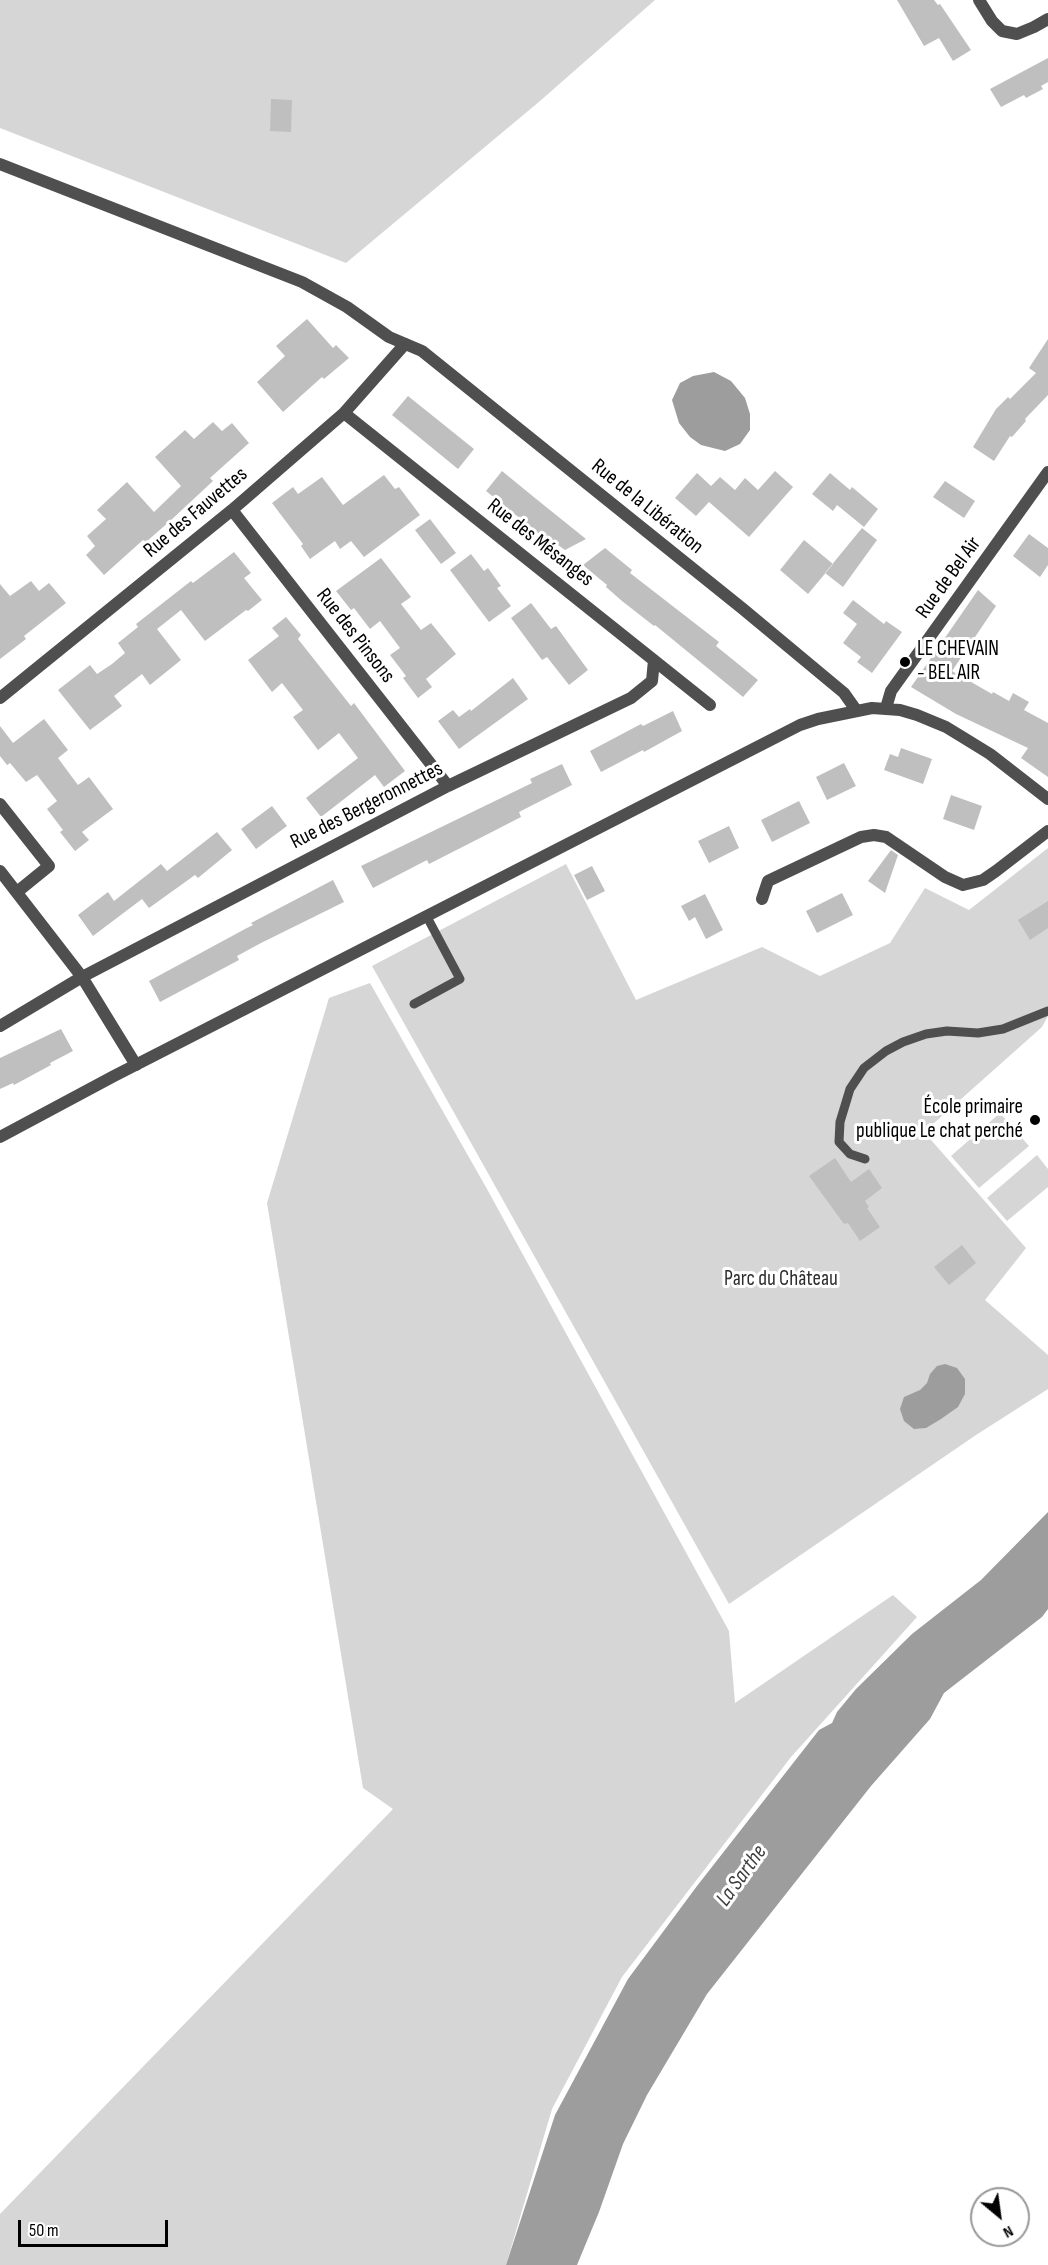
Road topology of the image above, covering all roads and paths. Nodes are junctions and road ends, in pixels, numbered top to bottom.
1 (979, 0) edge
2 (1048, 19) edge
3 (0, 164) edge
4 (405, 344) junction
5 (344, 412) junction
6 (1048, 472) edge
7 (232, 510) junction
8 (654, 660) junction
9 (0, 698) edge
10 (710, 705) dead end
11 (886, 708) junction
12 (856, 710) junction
13 (448, 786) junction
14 (1048, 799) edge
15 (0, 804) edge
16 (1048, 831) edge
17 (0, 872) edge
18 (17, 892) junction
19 (762, 899) dead end
20 (427, 917) junction
21 (82, 977) junction
22 (414, 1004) dead end
23 (1048, 1011) edge
24 (0, 1026) edge
25 (136, 1065) junction
26 (0, 1137) edge
27 (865, 1159) dead end

1 - 2 street
3 - 4 street, Rue de la Libération
4 - 5 street, Rue des Fauvettes
4 - 12 street, Rue de la Libération
5 - 7 street, Rue des Fauvettes
5 - 8 street, Rue des Mésanges
6 - 11 street, Rue de Bel Air
7 - 9 street, Rue des Fauvettes
7 - 13 street, Rue des Pinsons
8 - 10 street, Rue des Mésanges
8 - 13 street, Rue des Bergeronnettes
11 - 12 street
11 - 14 street
12 - 20 street
13 - 21 street, Rue des Bergeronnettes
15 - 18 street
16 - 19 street
17 - 18 street
18 - 21 street
20 - 22 lane
20 - 25 street
21 - 24 street, Rue des Bergeronnettes
21 - 25 street
23 - 27 lane
25 - 26 street

